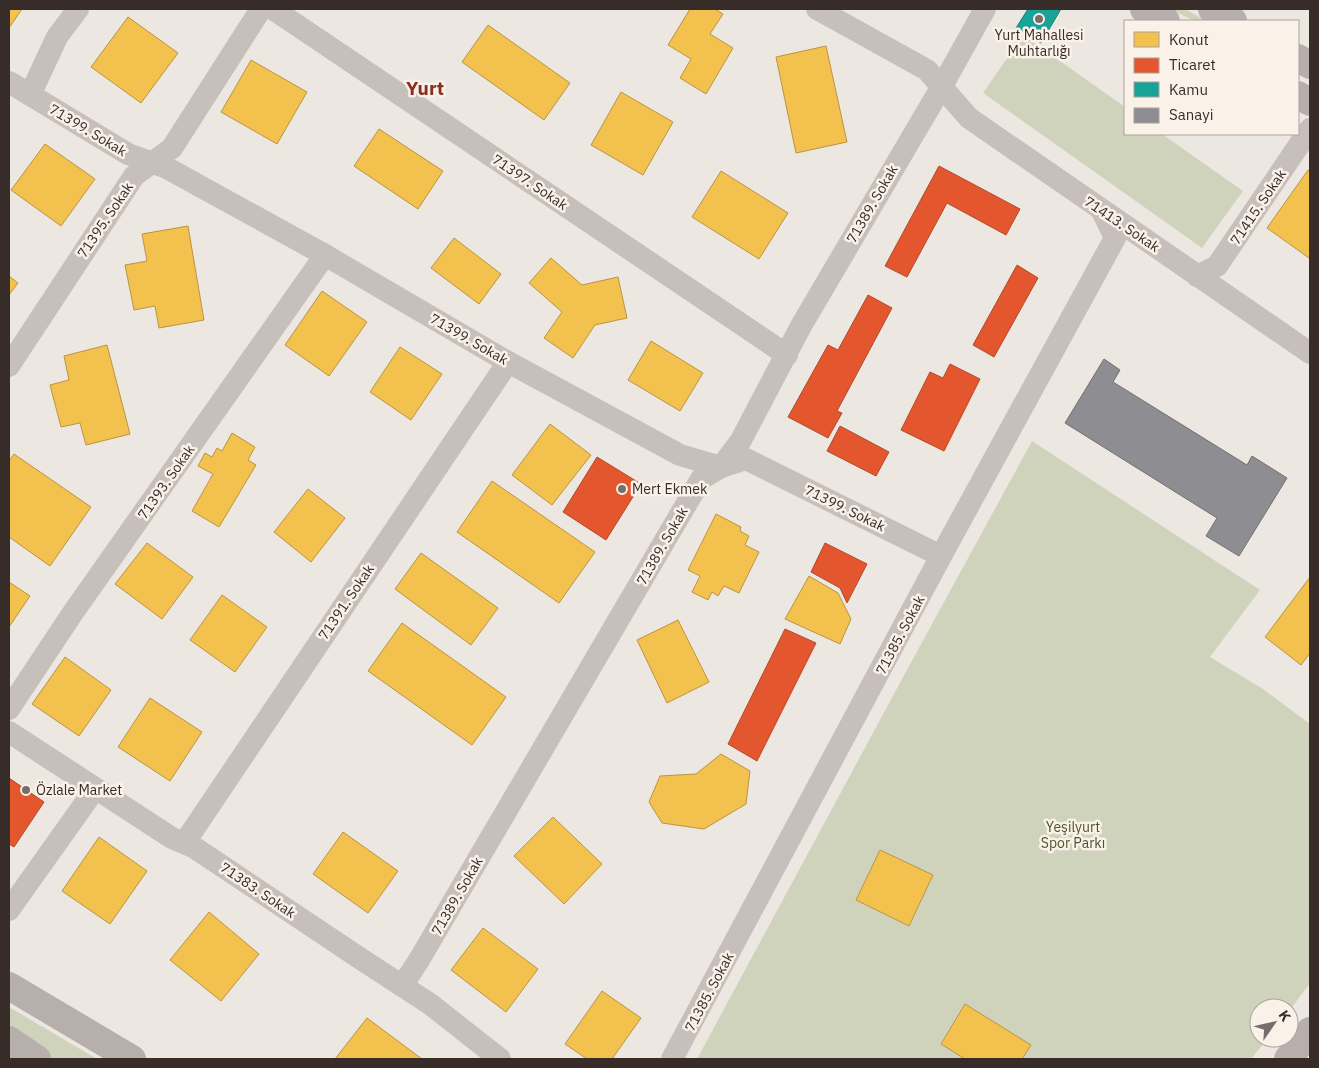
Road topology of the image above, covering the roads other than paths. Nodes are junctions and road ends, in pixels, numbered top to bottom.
1 (78, 9) edge
2 (261, 9) edge
3 (273, 9) edge
4 (817, 9) edge
5 (985, 9) edge
6 (1144, 9) edge
7 (1212, 9) edge
8 (1164, 20) edge
9 (1231, 20) edge
10 (1299, 59) edge
11 (1310, 65) edge
12 (9, 82) edge
13 (942, 86) junction
14 (30, 95) junction
15 (1299, 96) edge
16 (1310, 102) edge
17 (1310, 129) edge
18 (152, 163) junction
19 (1102, 211) junction
20 (325, 255) junction
21 (1197, 276) junction
22 (1310, 353) edge
23 (787, 355) junction
24 (508, 362) junction
25 (9, 366) edge
26 (721, 467) junction
27 (941, 556) junction
28 (9, 709) edge
29 (9, 732) edge
30 (95, 789) junction
31 (185, 842) junction
32 (9, 910) edge
33 (9, 986) edge
34 (402, 986) junction
35 (1310, 1031) edge
36 (9, 1040) edge
37 (37, 1059) edge
38 (132, 1059) edge
39 (500, 1059) edge
40 (672, 1059) edge
41 (1288, 1059) edge

1 - 14 street
2 - 18 street, 71395. Sokak
3 - 23 street, 71397. Sokak
4 - 13 street, 71413. Sokak
5 - 13 street, 71389. Sokak
6 - 8 street
7 - 9 street
10 - 11 street
12 - 14 street, 71399. Sokak
13 - 19 street, 71413. Sokak
13 - 23 street, 71389. Sokak
14 - 18 street, 71399. Sokak
15 - 16 street
17 - 21 street, 71415. Sokak
18 - 20 street, 71399. Sokak
18 - 25 street, 71395. Sokak
19 - 21 street, 71413. Sokak
19 - 27 street, 71385. Sokak
20 - 24 street, 71399. Sokak
20 - 28 street, 71393. Sokak
21 - 22 street, 71413. Sokak
23 - 26 street, 71389. Sokak
24 - 26 street, 71399. Sokak
24 - 31 street, 71391. Sokak
26 - 27 street, 71399. Sokak
26 - 34 street, 71389. Sokak
27 - 40 street, 71385. Sokak
29 - 30 street, 71383. Sokak
30 - 31 street, 71383. Sokak
30 - 32 street
31 - 34 street, 71383. Sokak
33 - 38 street
34 - 39 street, 71383. Sokak
35 - 41 street
36 - 37 street

